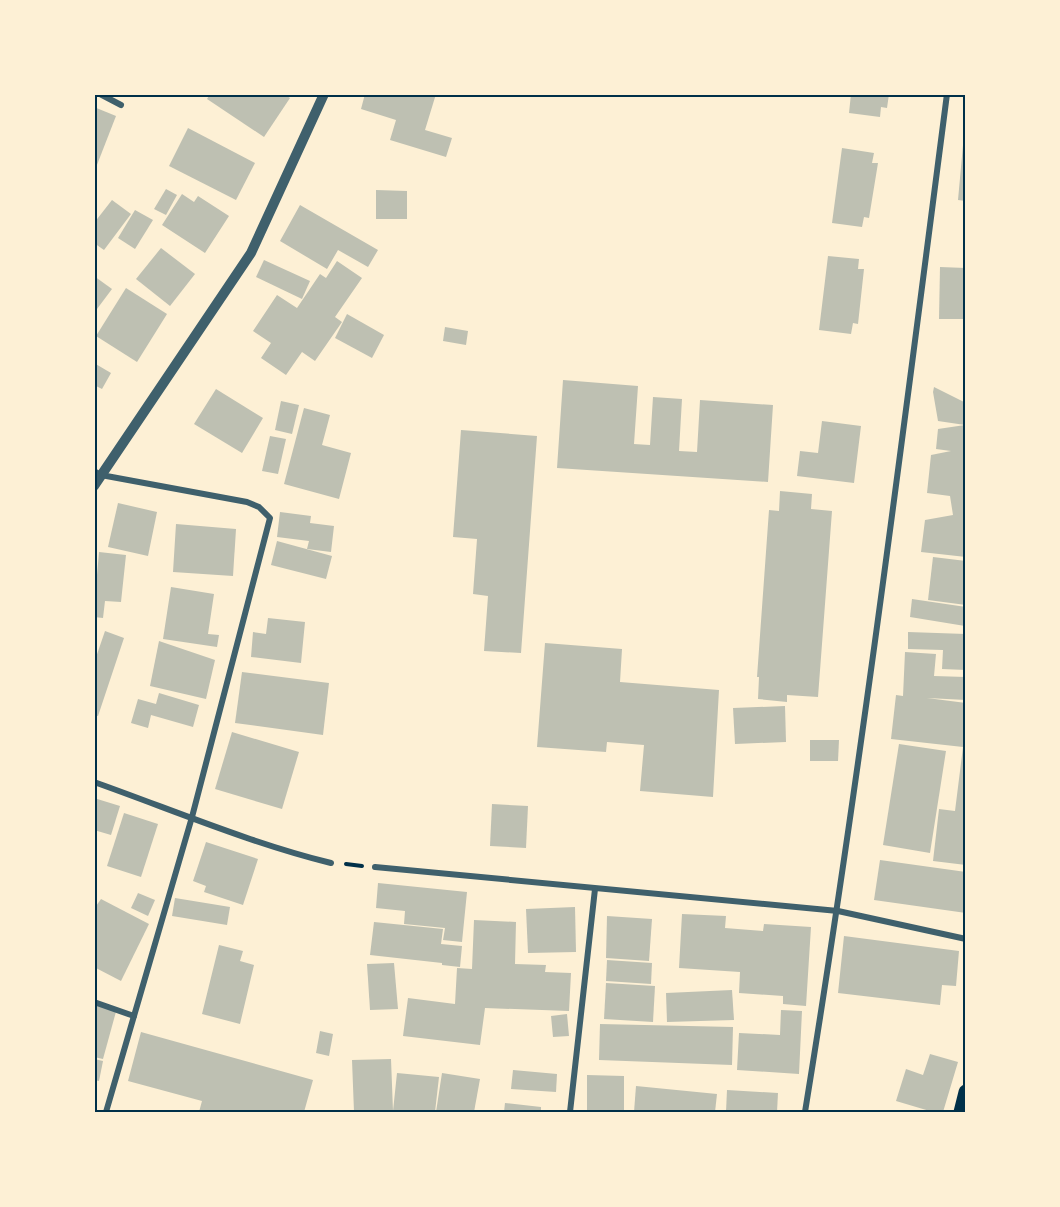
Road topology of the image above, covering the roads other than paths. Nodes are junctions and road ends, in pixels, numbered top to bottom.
1 (100, 94) edge
2 (324, 94) edge
3 (947, 94) edge
4 (121, 105) dead end
5 (98, 473) edge
6 (94, 486) edge
7 (94, 782) edge
8 (192, 816) junction
9 (331, 863) road end
10 (375, 867) road end
11 (595, 889) junction
12 (838, 911) junction
13 (966, 939) edge
14 (94, 1002) edge
15 (134, 1016) junction
16 (966, 1092) edge
17 (106, 1113) edge
18 (570, 1113) edge
19 (805, 1113) edge
20 (961, 1113) edge

1 - 4 street
2 - 5 street
3 - 12 street
5 - 6 street
5 - 8 street
7 - 8 street
8 - 9 street
8 - 15 street
10 - 11 street
11 - 12 street
11 - 18 street
12 - 13 street
12 - 19 street
14 - 15 street
15 - 17 street
16 - 20 main road

